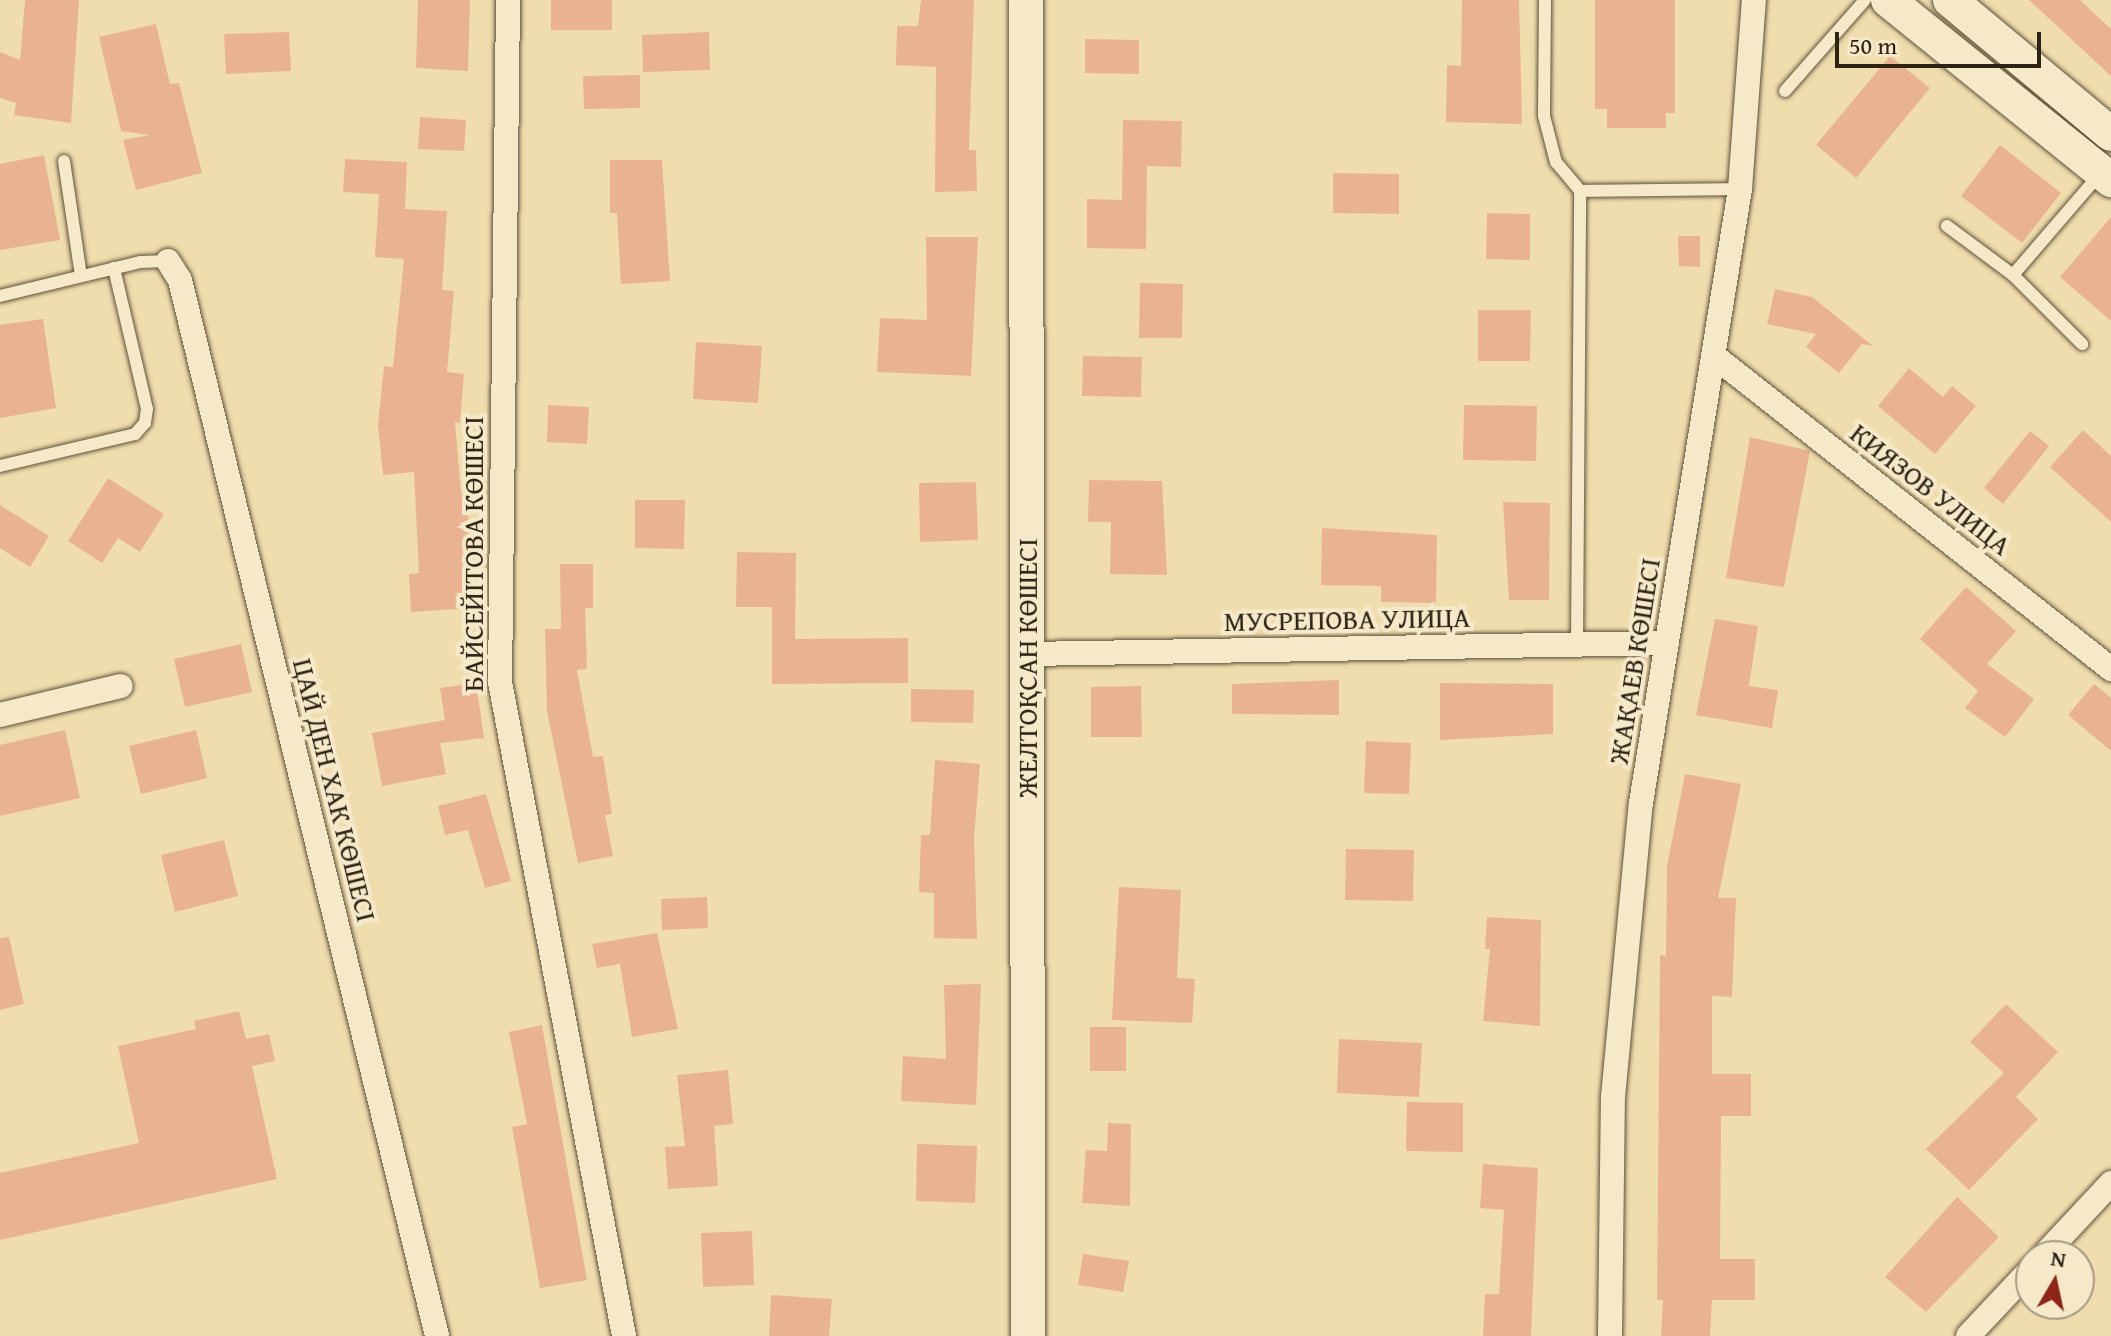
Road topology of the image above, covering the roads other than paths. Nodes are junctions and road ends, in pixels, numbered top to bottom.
1 (508, 0) edge
2 (1026, 0) edge
3 (1545, 0) edge
4 (1754, 0) edge
5 (1865, 0) edge
6 (1888, 0) edge
7 (1950, 0) edge
8 (1785, 91) dead end
9 (2111, 134) edge
10 (64, 161) dead end
11 (2106, 176) edge
12 (1740, 189) junction
13 (1580, 191) junction
14 (1947, 226) dead end
15 (168, 261) joint
16 (114, 268) junction
17 (2013, 275) junction
18 (81, 276) junction
19 (0, 296) edge
20 (2082, 344) dead end
21 (1714, 356) junction
22 (0, 466) edge
23 (1667, 643) junction
24 (1577, 645) junction
25 (1027, 654) junction
26 (2111, 669) edge
27 (121, 686) dead end
28 (0, 715) edge
29 (2111, 1183) edge
30 (2058, 1240) edge
31 (2015, 1286) edge
32 (437, 1336) edge
33 (624, 1336) edge
34 (1028, 1336) edge
35 (1610, 1336) edge
36 (1968, 1336) edge

1 - 33 street, БАЙСЕЙІТОВА КӨШЕСІ
2 - 25 street, ЖЕЛТОҚСАН КӨШЕСІ
3 - 13 lane
4 - 12 street, ЖАҚАЕВ КӨШЕСІ
5 - 8 lane
6 - 11 street
7 - 9 street
10 - 18 lane
11 - 17 lane
12 - 13 lane
12 - 21 street, ЖАҚАЕВ КӨШЕСІ
13 - 24 lane
14 - 17 lane
15 - 16 lane
15 - 32 street, ЦАЙ ДЕН ХАК КӨШЕСІ
16 - 18 lane
16 - 22 lane
17 - 20 lane
18 - 19 lane
21 - 23 street, ЖАҚАЕВ КӨШЕСІ
21 - 26 street, КИЯЗОВ УЛИЦА
23 - 24 street, МУСРЕПОВА УЛИЦА
23 - 35 street, ЖАҚАЕВ КӨШЕСІ
24 - 25 street, МУСРЕПОВА УЛИЦА
25 - 34 street, ЖЕЛТОҚСАН КӨШЕСІ
27 - 28 street
29 - 30 street
31 - 36 street

